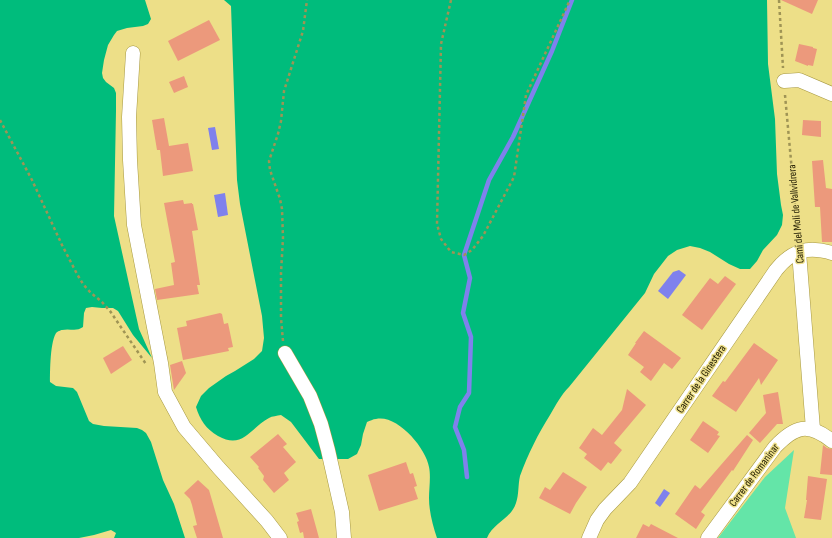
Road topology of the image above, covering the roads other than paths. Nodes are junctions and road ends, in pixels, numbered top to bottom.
1 (133, 53) dead end
2 (784, 81) road end
3 (832, 94) edge
4 (799, 252) junction
5 (832, 253) edge
6 (285, 353) road end
7 (813, 429) junction
8 (832, 441) edge
9 (280, 538) edge
10 (344, 538) edge
11 (589, 538) edge
12 (708, 538) edge

1 - 9 street
2 - 3 street
4 - 5 street, Carrer de la Ginestera
4 - 7 street, Camí del Molí de Vallvidrera
4 - 11 street, Carrer de la Ginestera
6 - 10 street
7 - 8 street
7 - 12 street, Carrer de Romaninar

